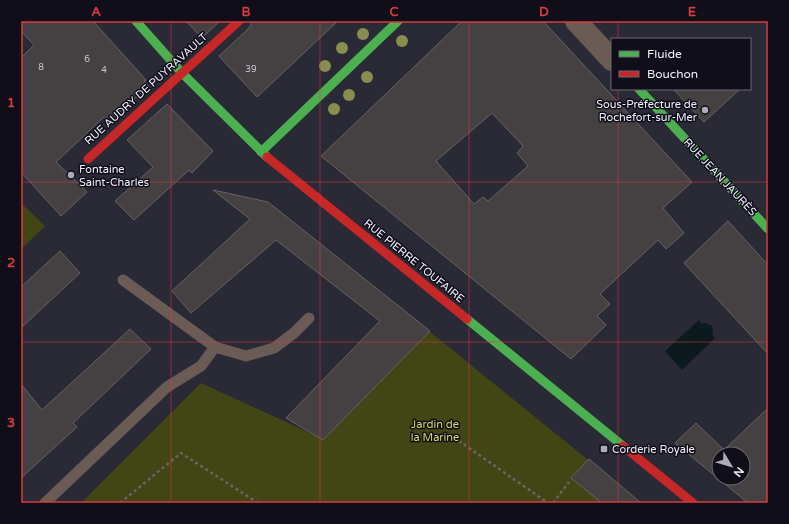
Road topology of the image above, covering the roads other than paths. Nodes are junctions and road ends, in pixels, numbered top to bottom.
1 (136, 21) edge
2 (238, 21) edge
3 (398, 21) edge
4 (576, 21) edge
5 (611, 59) edge
6 (182, 73) junction
7 (639, 90) edge
8 (261, 152) junction
9 (88, 158) dead end
10 (768, 229) edge
11 (123, 280) dead end
12 (309, 318) dead end
13 (215, 347) junction
14 (44, 503) edge
15 (693, 503) edge

1 - 6 main road, RUE PIERRE TOUFAIRE
2 - 6 main road, RUE AUDRY DE PUYRAVAULT
3 - 8 main road
4 - 5 street
6 - 8 main road, RUE PIERRE TOUFAIRE
6 - 9 main road, RUE AUDRY DE PUYRAVAULT
7 - 10 main road, RUE JEAN JAURÈS
8 - 15 main road, RUE PIERRE TOUFAIRE
11 - 13 lane
12 - 13 lane
13 - 14 lane

